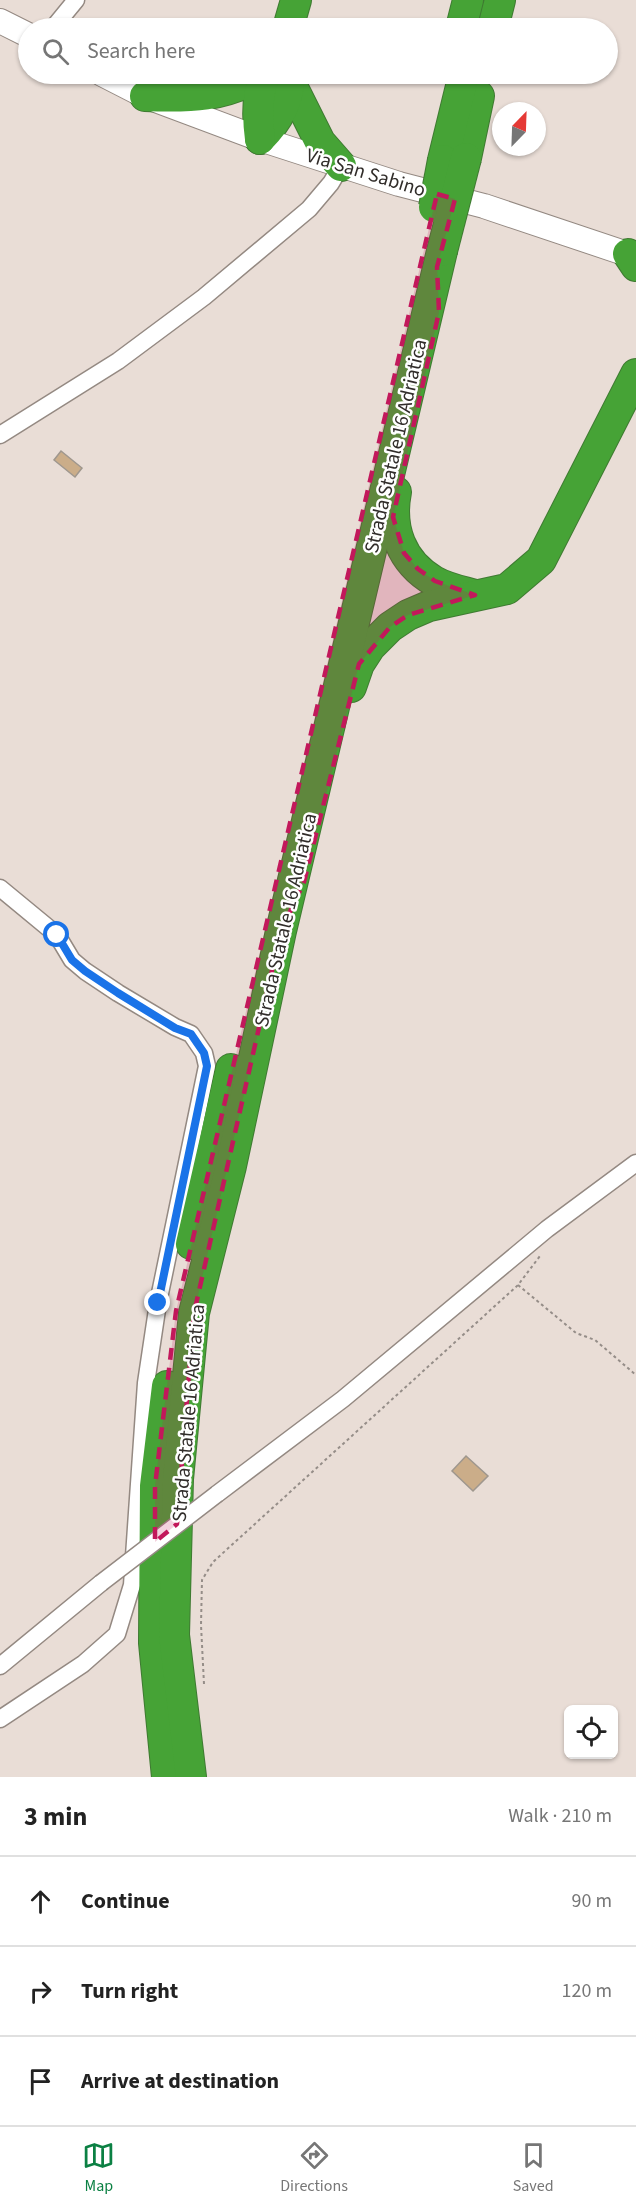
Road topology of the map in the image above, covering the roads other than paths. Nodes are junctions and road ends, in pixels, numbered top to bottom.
1 (76, 0) edge
2 (296, 0) edge
3 (468, 0) edge
4 (481, 0) edge
5 (500, 0) edge
6 (61, 18) edge
7 (291, 18) edge
8 (464, 18) edge
9 (476, 18) edge
10 (496, 18) edge
11 (0, 21) edge
12 (18, 30) edge
13 (122, 84) edge
14 (249, 84) edge
15 (277, 84) edge
16 (283, 84) edge
17 (448, 84) edge
18 (463, 84) edge
19 (480, 84) edge
20 (145, 96) junction
21 (260, 139) junction
22 (455, 159) junction
23 (341, 166) junction
24 (435, 257) junction
25 (633, 259) edge
26 (636, 374) edge
27 (0, 435) edge
28 (475, 596) junction
29 (0, 888) edge
30 (281, 931) junction
31 (636, 1163) edge
32 (0, 1666) edge
33 (0, 1719) edge
34 (167, 1777) edge
35 (191, 1777) edge

1 - 6 street
2 - 7 highway
3 - 8 highway
4 - 9 highway
5 - 10 highway
11 - 12 street
13 - 20 street, Via San Sabino
14 - 20 highway
15 - 21 highway
16 - 23 highway
17 - 22 highway
18 - 22 highway, Strada Statale 16 Adriatica
19 - 22 highway, Strada Statale 16 Adriatica
20 - 21 street, Via San Sabino
21 - 23 street, Via San Sabino
22 - 24 highway, Strada Statale 16 Adriatica, bridge
23 - 25 street, Via San Sabino
23 - 27 street
24 - 28 highway
24 - 30 highway, Strada Statale 16 Adriatica
24 - 34 highway, Strada Statale 16 Adriatica
26 - 28 highway
28 - 30 highway
29 - 33 street
30 - 35 highway, Strada Statale 16 Adriatica
31 - 32 street, bridge

